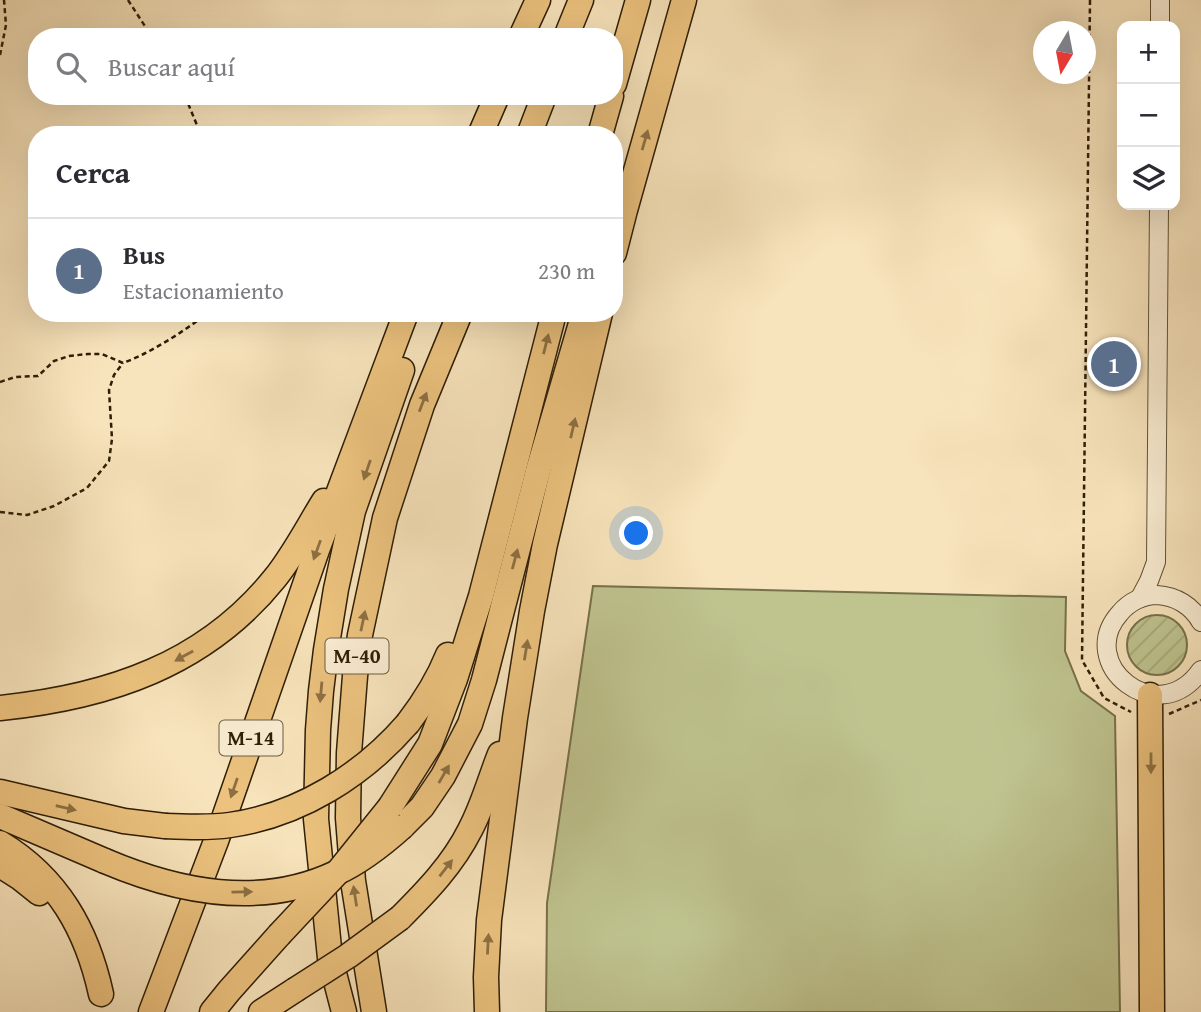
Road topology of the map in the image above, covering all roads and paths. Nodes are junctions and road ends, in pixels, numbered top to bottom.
1 (4, 0) edge
2 (128, 0) edge
3 (538, 0) edge
4 (581, 0) edge
5 (638, 0) edge
6 (684, 0) edge
7 (1090, 0) edge
8 (1160, 0) edge
9 (1160, 21) edge
10 (146, 28) edge
11 (525, 28) edge
12 (570, 28) edge
13 (623, 52) edge
14 (0, 55) edge
15 (189, 105) edge
16 (493, 105) edge
17 (541, 105) edge
18 (608, 105) edge
19 (197, 126) edge
20 (485, 126) edge
21 (532, 126) edge
22 (603, 126) edge
23 (623, 207) edge
24 (1159, 210) edge
25 (196, 322) edge
26 (403, 322) edge
27 (419, 322) edge
28 (456, 322) edge
29 (552, 322) edge
30 (581, 322) edge
31 (598, 322) edge
32 (124, 363) junction
33 (0, 382) edge
34 (526, 423) junction
35 (349, 463) junction
36 (0, 512) edge
37 (1156, 562) junction
38 (1170, 597) junction
39 (1140, 598) junction
40 (1201, 622) edge
41 (1201, 670) edge
42 (1201, 700) edge
43 (1150, 704) junction
44 (0, 708) edge
45 (515, 718) junction
46 (0, 792) edge
47 (0, 816) edge
48 (396, 817) junction
49 (0, 843) edge
50 (0, 865) edge
51 (101, 1003) edge
52 (151, 1012) edge
53 (212, 1012) edge
54 (261, 1012) edge
55 (344, 1012) edge
56 (374, 1012) edge
57 (487, 1012) edge
58 (1152, 1012) edge

1 - 14 path
2 - 10 path
3 - 11 highway
4 - 12 highway
5 - 13 highway
23 -> 6 highway
7 - 43 path
8 - 9 street
15 - 19 path
16 - 20 highway
17 - 21 highway
18 - 22 highway
24 - 37 street
25 - 32 path
26 - 35 highway
27 -> 55 highway, M-40
56 -> 28 highway, M-40
34 -> 29 highway
48 -> 30 highway
45 -> 31 highway
32 - 33 path
32 - 36 path
46 -> 34 highway, bridge
34 - 48 highway
35 -> 44 highway
35 -> 52 highway, M-14
37 - 38 street
37 - 39 street
38 - 39 street
38 - 40 street
39 - 43 street
41 - 43 street
42 - 43 path
43 -> 58 highway
54 -> 45 highway, bridge
57 -> 45 highway
47 -> 48 highway, bridge
48 - 53 highway, bridge
49 - 51 highway
50 - 51 highway

